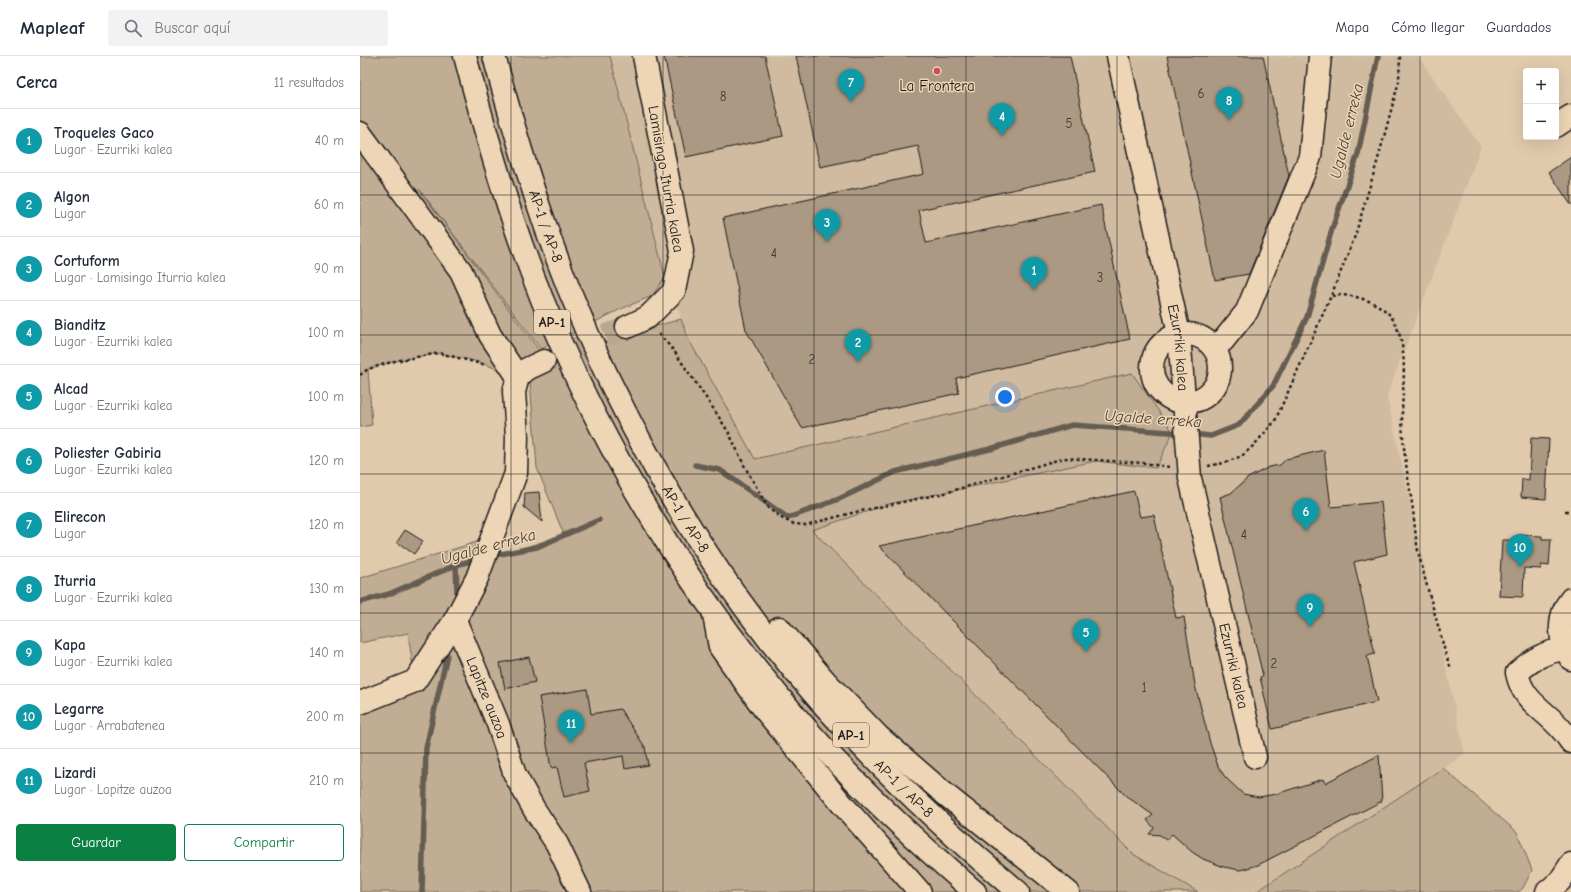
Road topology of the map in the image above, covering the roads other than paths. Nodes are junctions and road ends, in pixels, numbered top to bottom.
1 (465, 56) edge
2 (494, 56) edge
3 (644, 56) edge
4 (1118, 56) edge
5 (1320, 56) edge
6 (1571, 116) edge
7 (1559, 124) edge
8 (360, 133) edge
9 (627, 327) tunnel mouth
10 (1179, 334) junction
11 (1212, 345) junction
12 (544, 361) tunnel mouth
13 (518, 377) junction
14 (1184, 402) junction
15 (708, 554) junction
16 (1571, 599) edge
17 (714, 612) junction
18 (455, 620) junction
19 (1568, 654) edge
20 (360, 703) edge
21 (1571, 742) edge
22 (1255, 757) dead end
23 (1571, 864) edge
24 (580, 892) edge
25 (920, 892) edge
26 (975, 892) edge
27 (1018, 892) edge
28 (1068, 892) edge
29 (1547, 892) edge

1 - 17 main road, AP-1 / AP-8 / AP-1
2 - 15 main road, AP-1 / AP-8 / AP-1
3 - 9 main road, Lamisingo Iturria kalea
4 - 10 main road, Ezurriki kalea
5 - 11 main road
6 - 7 main road
8 - 13 main road
10 - 11 main road
10 - 14 main road, Ezurriki kalea
10 - 14 main road
11 - 14 main road
12 - 13 main road
13 - 18 main road
14 - 22 main road, Ezurriki kalea
15 - 27 main road, AP-1 / AP-8 / AP-1
15 - 28 main road
16 - 19 main road
17 - 25 main road
17 - 26 main road, AP-1 / AP-8 / AP-1
18 - 20 main road
18 - 24 main road, Lapitze auzoa
19 - 21 main road
23 - 29 main road

